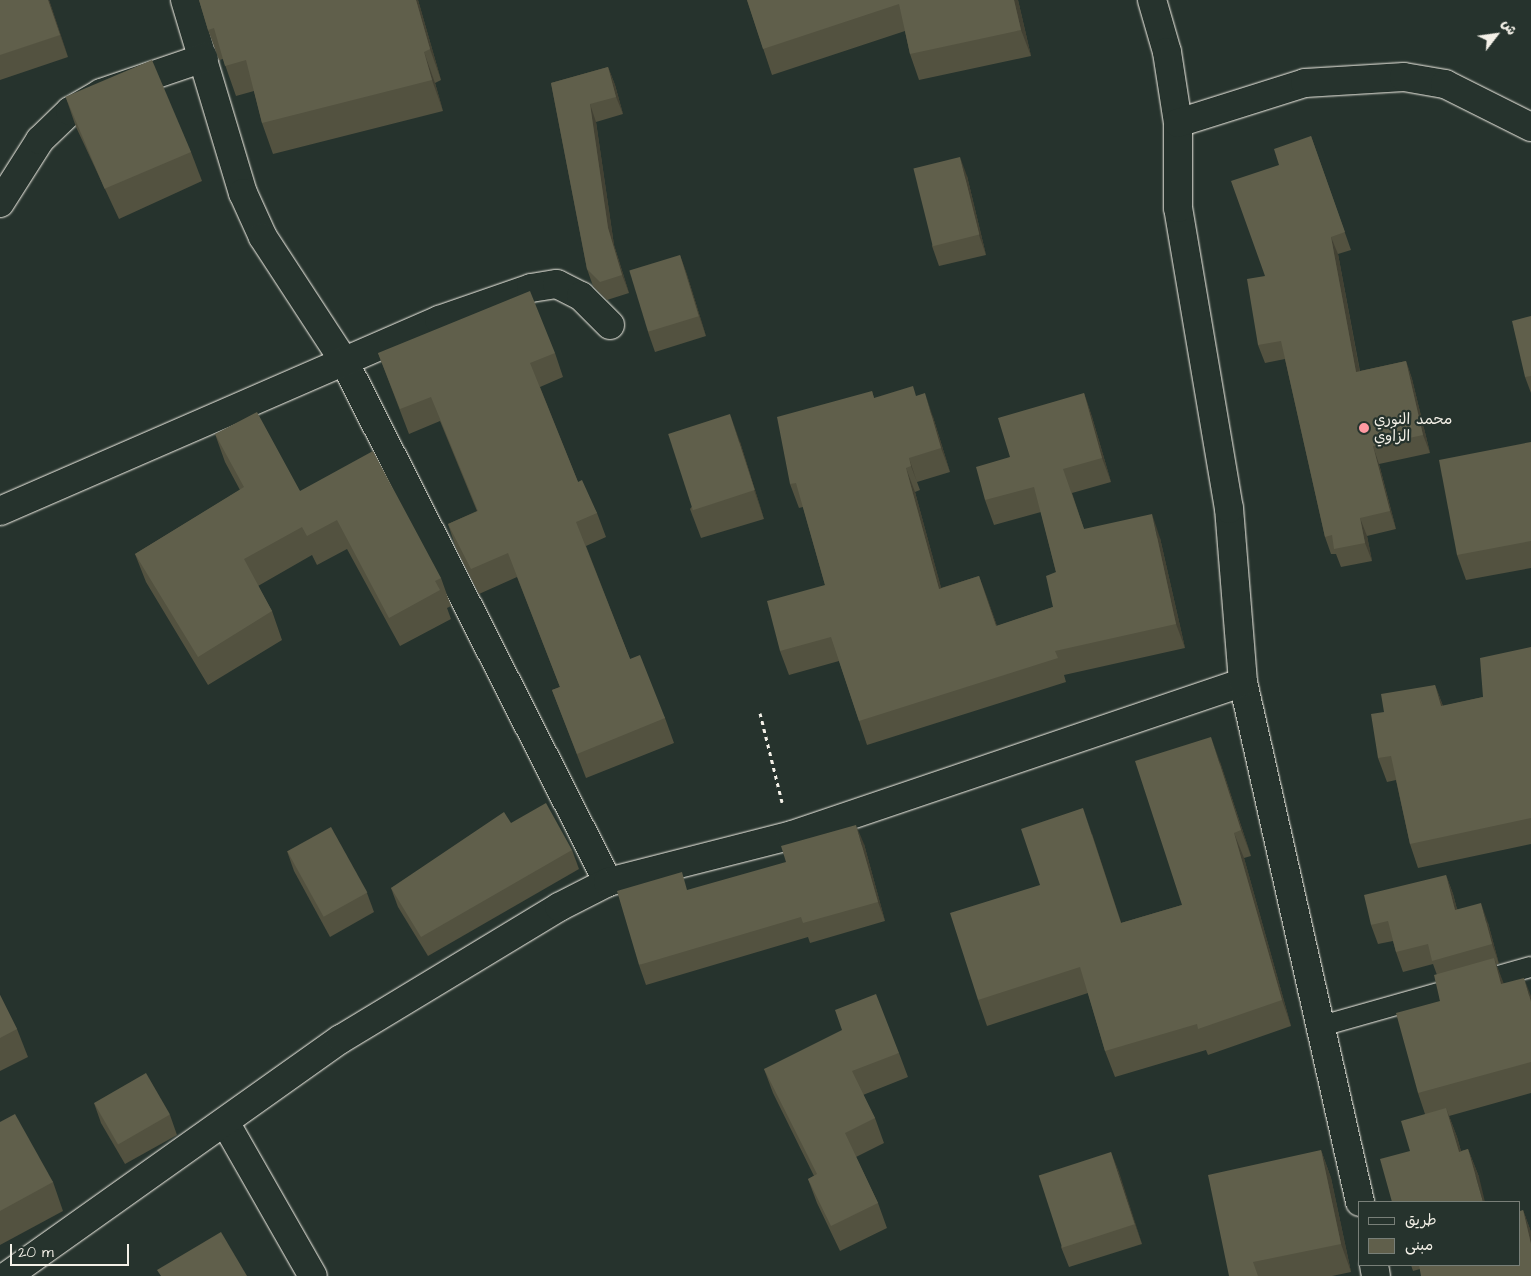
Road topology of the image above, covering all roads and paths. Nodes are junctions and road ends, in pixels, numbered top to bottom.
1 (185, 0) edge
2 (1152, 0) edge
3 (204, 58) junction
4 (1178, 123) junction
5 (1531, 127) edge
6 (8, 175) edge
7 (0, 202) edge
8 (610, 325) dead end
9 (345, 363) junction
10 (0, 511) edge
11 (1243, 682) junction
12 (760, 713) dead end
13 (792, 835) junction
14 (608, 882) junction
15 (1531, 967) edge
16 (1322, 1026) junction
17 (225, 1122) junction
18 (1360, 1201) edge
19 (8, 1276) edge
20 (313, 1276) edge

1 - 3 street
2 - 4 street
3 - 6 street
3 - 9 street
4 - 5 street
4 - 11 street
6 - 7 street
8 - 9 street
9 - 10 street
9 - 14 street
11 - 13 street
11 - 16 street
12 - 13 path
13 - 14 street
14 - 17 street
15 - 16 lane
16 - 18 street
17 - 19 street
17 - 20 street

